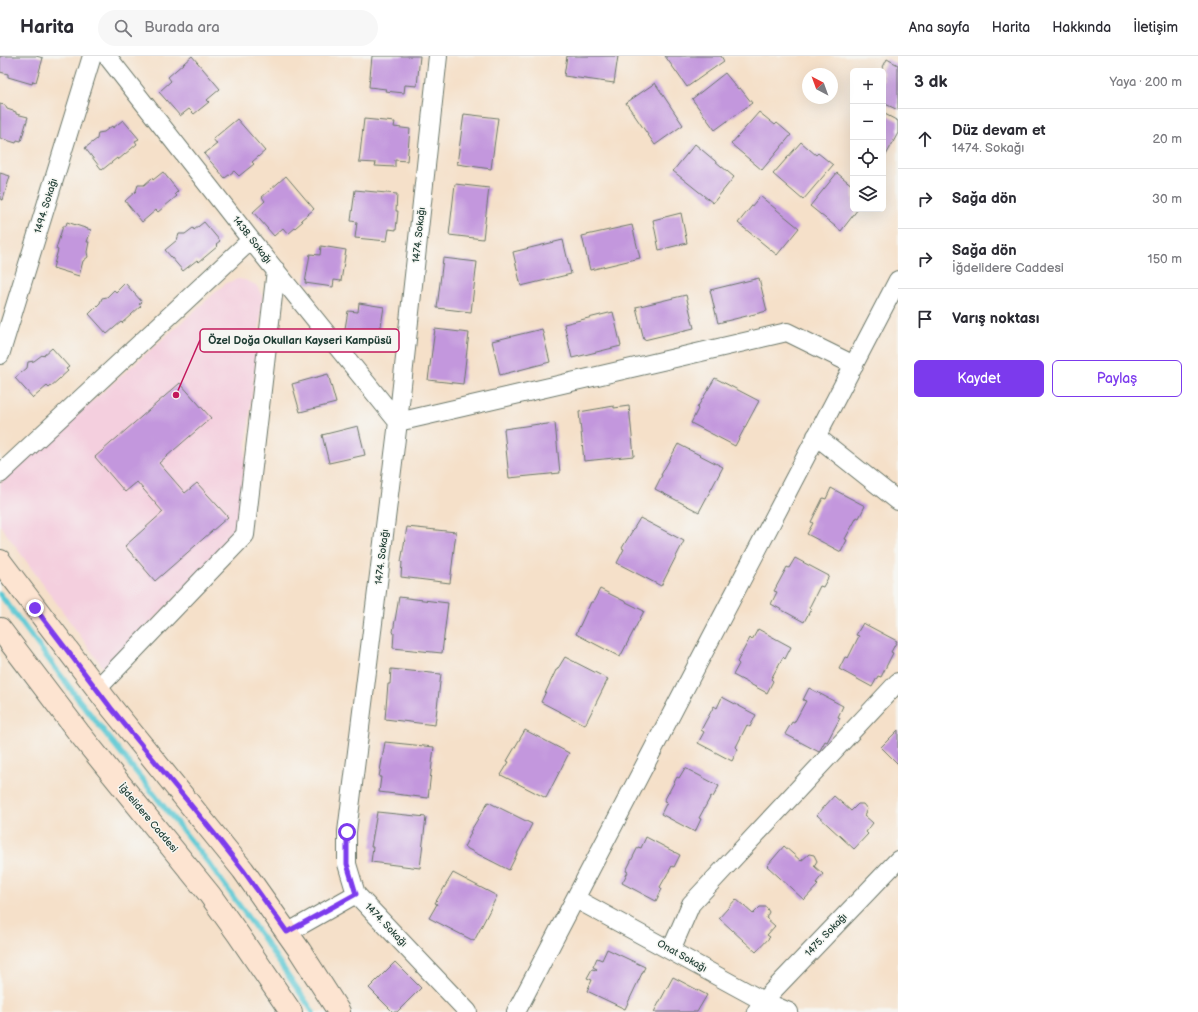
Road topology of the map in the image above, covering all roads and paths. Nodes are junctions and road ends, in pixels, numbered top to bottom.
1 (92, 56) edge
2 (107, 56) edge
3 (438, 56) edge
4 (251, 240) junction
5 (276, 270) junction
6 (898, 280) edge
7 (0, 355) edge
8 (854, 365) junction
9 (398, 422) junction
10 (816, 436) junction
11 (0, 474) edge
12 (898, 501) edge
13 (0, 561) edge
14 (0, 629) edge
15 (898, 682) edge
16 (97, 689) junction
17 (898, 860) edge
18 (356, 894) junction
19 (576, 898) junction
20 (287, 932) junction
21 (671, 950) junction
22 (760, 1007) edge
23 (291, 1012) edge
24 (339, 1012) edge
25 (468, 1012) edge
26 (516, 1012) edge
27 (789, 1012) edge

1 - 7 street, 1494. Sokağı
2 - 4 street, 1438. Sokağı
3 - 9 street, 1474. Sokağı
4 - 5 street, 1438. Sokağı
4 - 11 street
5 - 9 street, 1438. Sokağı
5 - 16 street
6 - 8 street
8 - 9 street
8 - 10 street
9 - 18 street, 1474. Sokağı
10 - 12 street
10 - 19 street
13 - 16 street
14 - 23 street, İğdelidere Caddesi
15 - 21 street
16 - 20 street
17 - 22 street, 1475. Sokağı
18 - 20 street
18 - 25 street, 1474. Sokağı
19 - 21 street, Onat Sokağı
19 - 26 street
20 - 24 street
21 - 22 street, Onat Sokağı
22 - 27 street, Onat Sokağı

